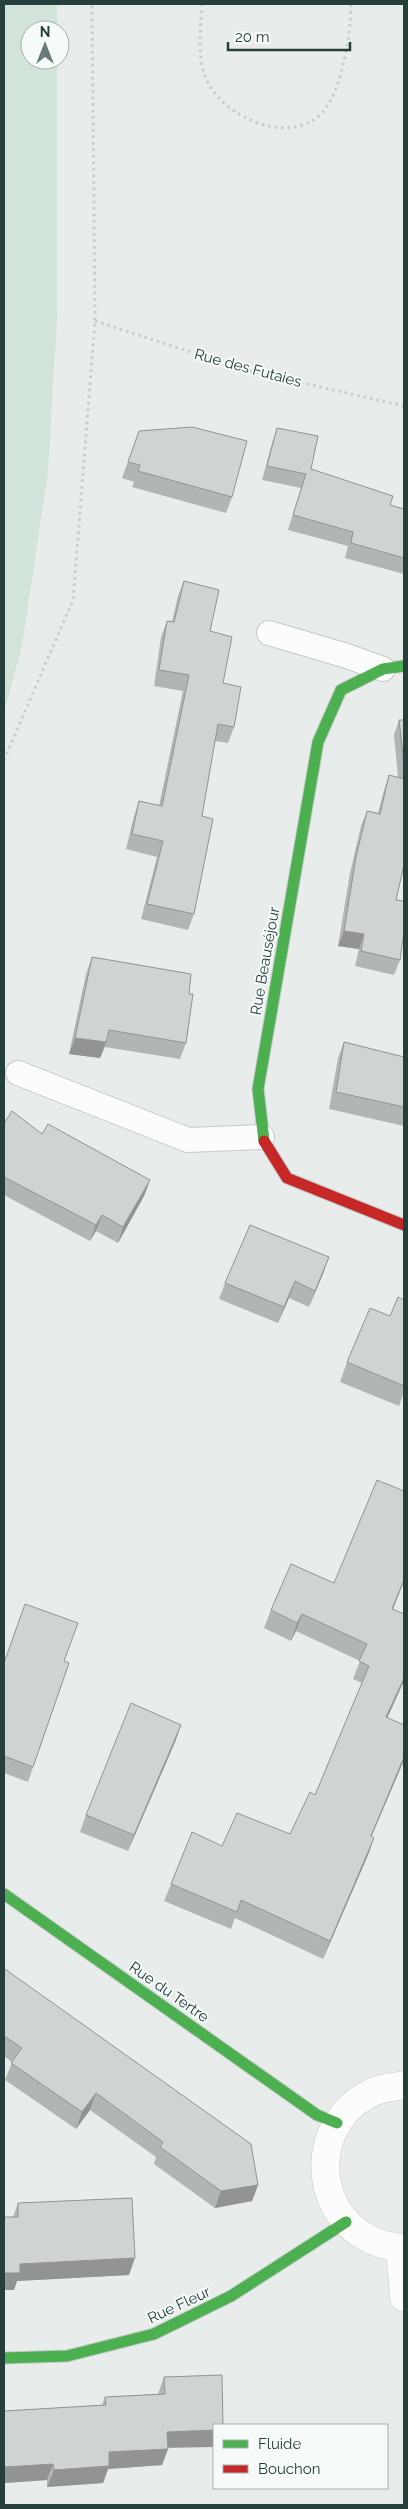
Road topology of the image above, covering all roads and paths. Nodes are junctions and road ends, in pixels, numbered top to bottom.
1 (92, 4) edge
2 (202, 4) edge
3 (351, 4) edge
4 (95, 321) junction
5 (404, 406) edge
6 (269, 633) dead end
7 (393, 668) edge
8 (4, 760) edge
9 (18, 1073) dead end
10 (262, 1137) junction
11 (404, 1225) edge
12 (4, 1894) edge
13 (404, 2085) edge
14 (327, 2119) junction
15 (346, 2222) junction
16 (402, 2248) edge
17 (404, 2296) edge
18 (4, 2358) edge

1 - 4 path
2 - 3 path
4 - 5 path, Rue des Futaies
4 - 8 path
6 - 7 lane
7 - 10 street, Rue Beauséjour
9 - 10 lane
10 - 11 street, Rue Beauséjour
12 - 14 street, Rue du Tertre
13 - 14 street
14 - 15 street
15 - 16 street
15 - 18 street, Rue Fleur
16 - 17 street

